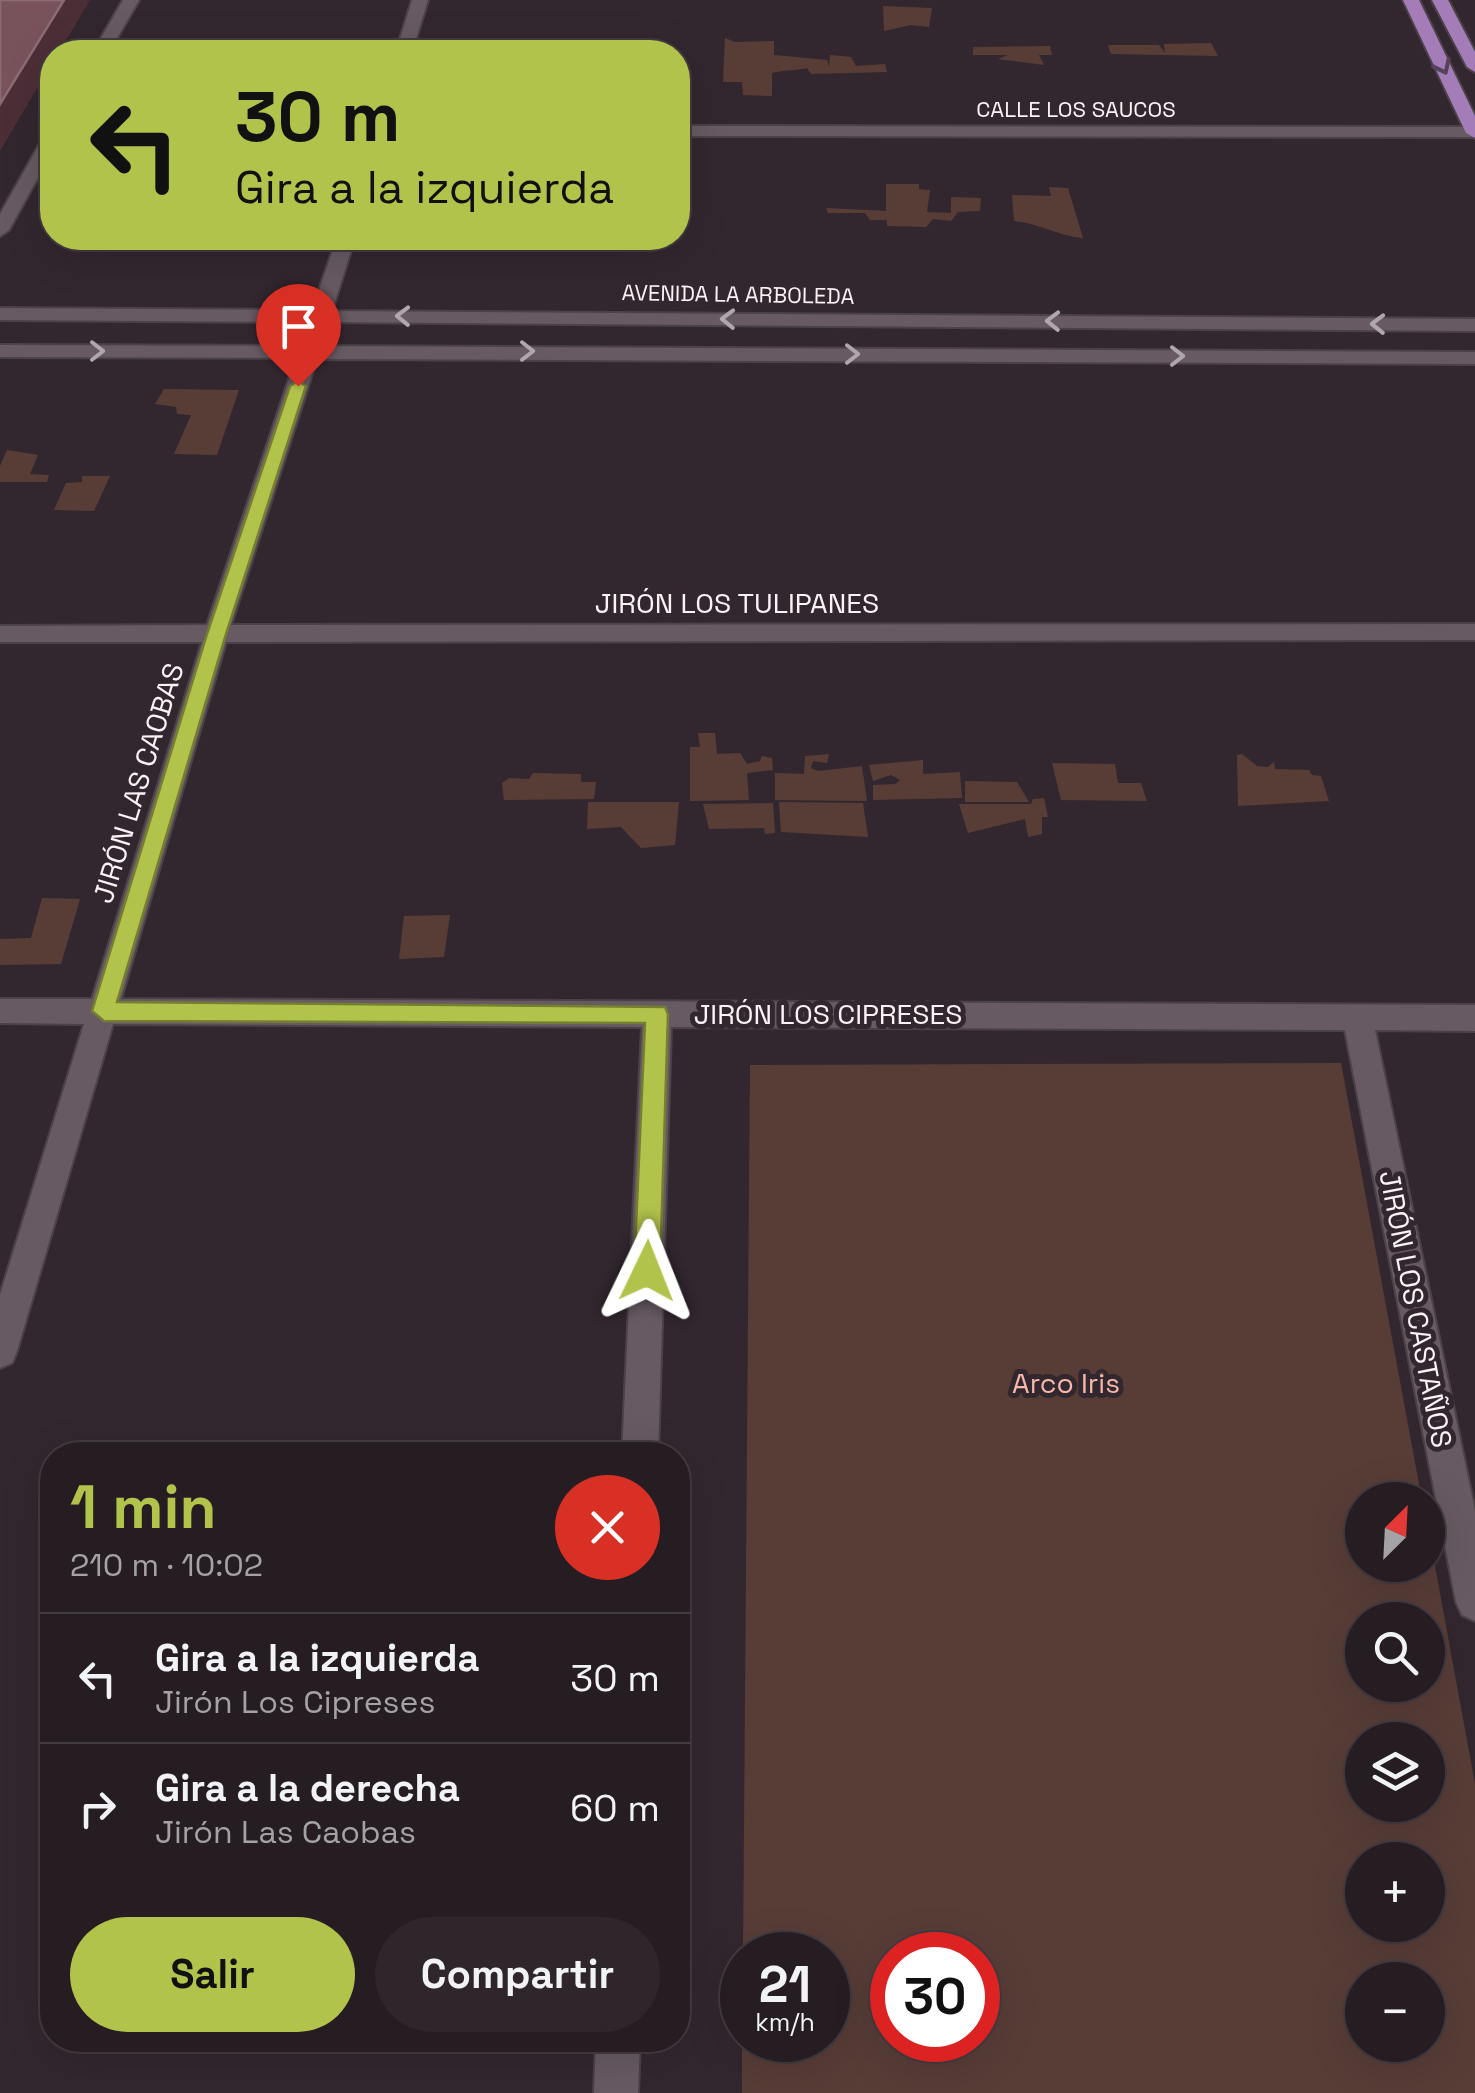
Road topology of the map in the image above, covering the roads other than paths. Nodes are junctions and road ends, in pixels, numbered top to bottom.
1 (132, 0) edge
2 (420, 0) edge
3 (1411, 0) edge
4 (1440, 0) edge
5 (109, 40) edge
6 (408, 40) edge
7 (1475, 67) edge
8 (690, 131) edge
9 (1475, 132) edge
10 (40, 159) edge
11 (0, 230) edge
12 (342, 250) edge
13 (0, 314) edge
14 (322, 315) junction
15 (1475, 325) edge
16 (309, 350) junction
17 (0, 351) edge
18 (1475, 358) edge
19 (1475, 632) edge
20 (0, 634) edge
21 (216, 634) junction
22 (0, 1011) edge
23 (104, 1011) junction
24 (657, 1014) junction
25 (1356, 1016) junction
26 (1475, 1018) edge
27 (0, 1351) edge
28 (641, 1442) edge
29 (1475, 1602) edge
30 (618, 2052) edge
31 (616, 2093) edge

1 - 5 street
2 - 6 street
3 -> 9 main road
4 - 7 main road
8 - 9 street, CALLE LOS SAUCOS
10 - 11 street
12 - 14 street, JIRÓN LAS CAOBAS
13 - 14 street, AVENIDA LA ARBOLEDA
15 -> 14 street, AVENIDA LA ARBOLEDA
14 - 16 street, JIRÓN LAS CAOBAS
17 -> 16 street
16 -> 18 street
16 - 21 street, JIRÓN LAS CAOBAS
19 - 21 street, JIRÓN LOS TULIPANES
20 - 21 street, JIRÓN LOS TULIPANES
21 - 23 street, JIRÓN LAS CAOBAS
22 - 23 street, JIRÓN LOS CIPRESES
23 - 24 street, JIRÓN LOS CIPRESES
23 - 27 street, JIRÓN LAS CAOBAS
24 - 25 street, JIRÓN LOS CIPRESES
24 - 28 street
25 - 26 street, JIRÓN LOS CIPRESES
25 - 29 street, JIRÓN LOS CASTAÑOS
30 - 31 street

